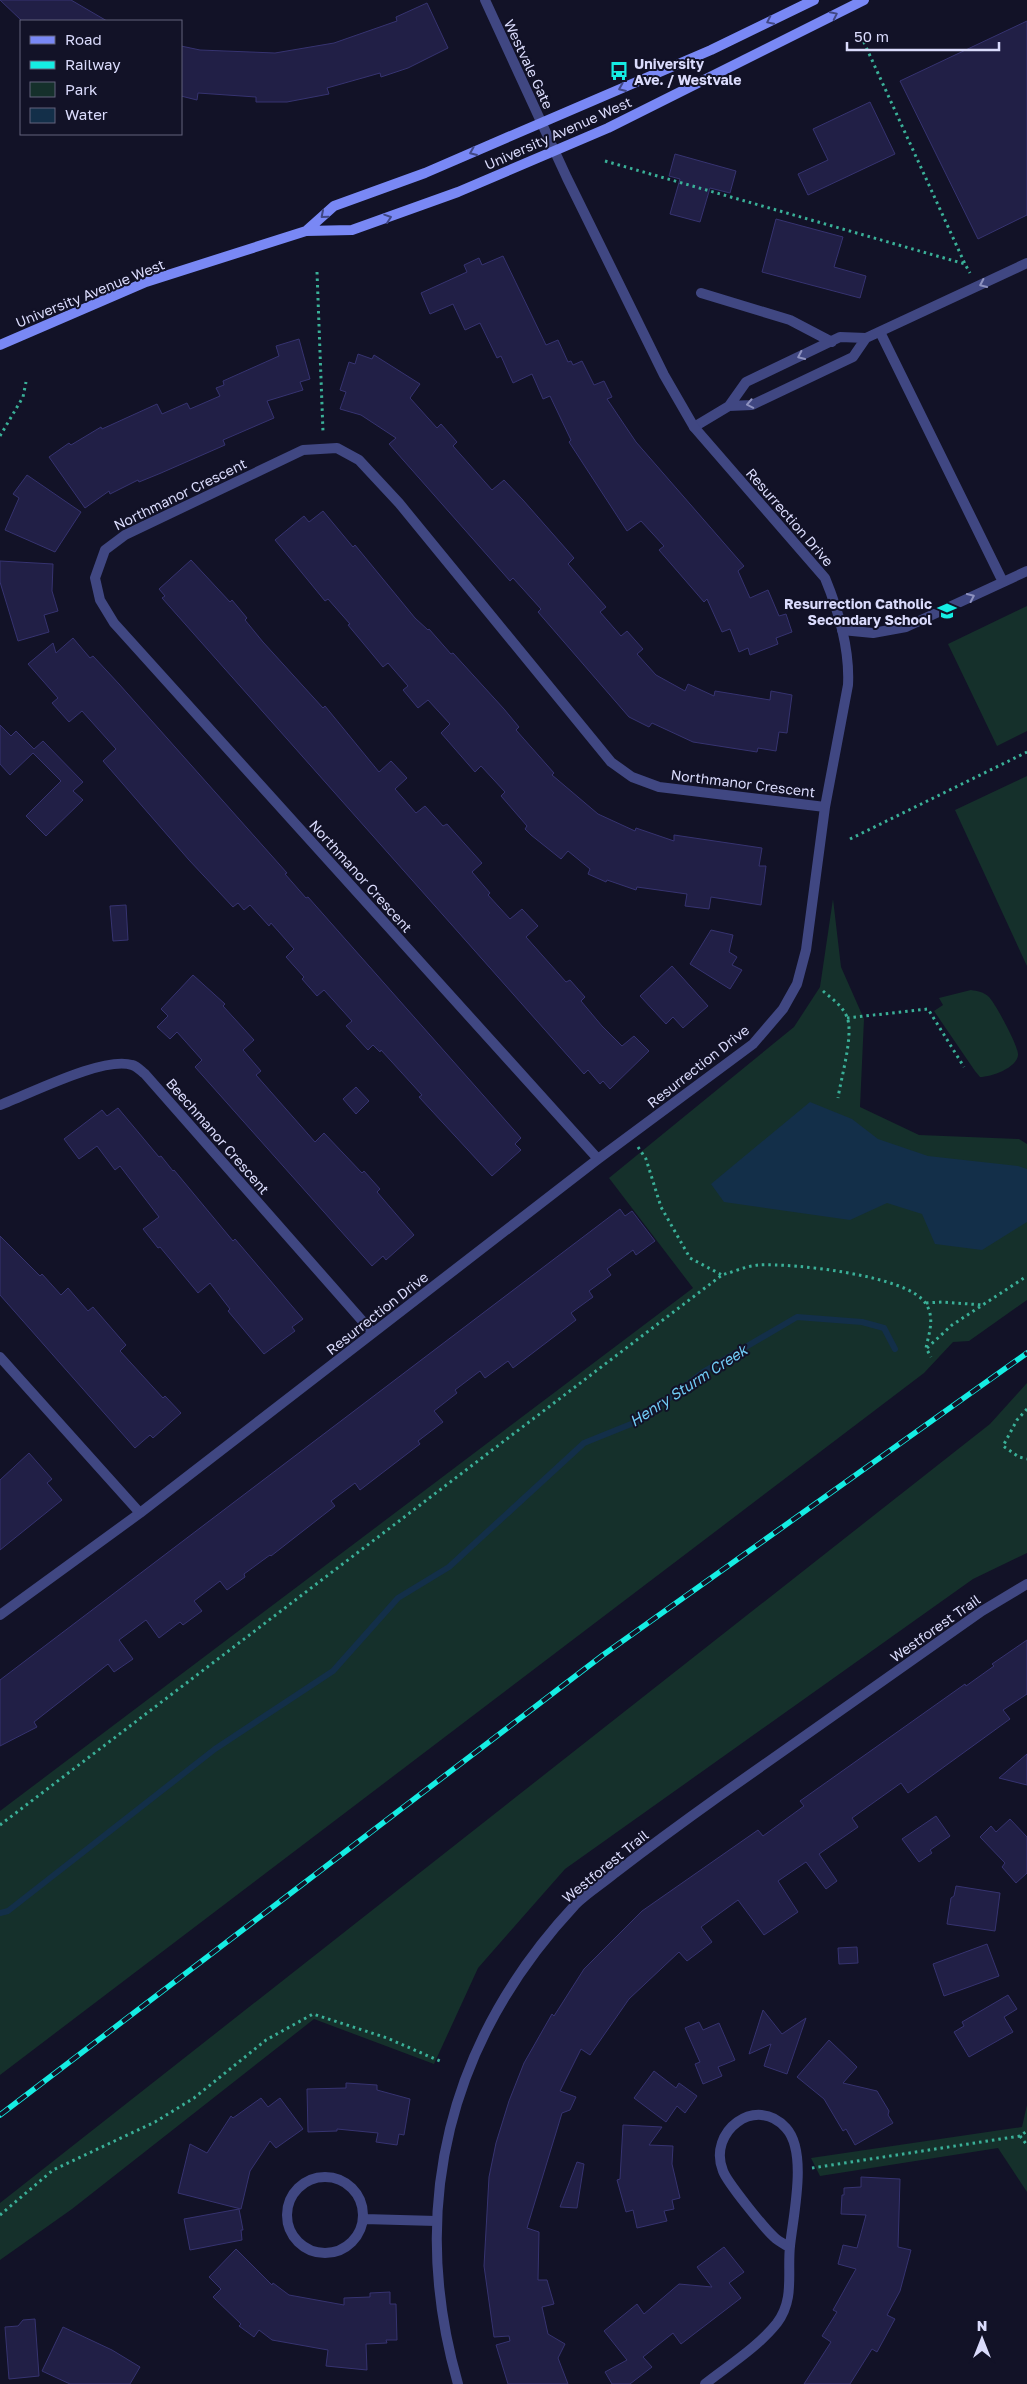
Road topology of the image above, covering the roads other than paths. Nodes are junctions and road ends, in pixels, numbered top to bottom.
1 (485, 0) edge
2 (814, 0) edge
3 (864, 0) edge
4 (541, 123) junction
5 (549, 139) joint
6 (554, 150) junction
7 (306, 231) junction
8 (1027, 263) edge
9 (701, 293) dead end
10 (880, 332) junction
11 (866, 338) junction
12 (832, 342) junction
13 (0, 345) edge
14 (728, 406) junction
15 (694, 427) junction
16 (1027, 571) edge
17 (1003, 582) junction
18 (842, 630) junction
19 (825, 807) junction
20 (0, 1106) edge
21 (598, 1159) junction
22 (373, 1333) junction
23 (0, 1357) edge
24 (140, 1513) junction
25 (1027, 1584) edge
26 (0, 1615) edge
27 (364, 2219) junction
28 (436, 2221) junction
29 (790, 2247) junction
30 (458, 2384) edge
31 (705, 2384) edge

1 - 4 street, Westvale Gate
2 -> 4 main road, University Avenue West
6 -> 3 main road, University Avenue West
4 - 5 street, Westvale Gate
4 -> 7 main road, University Avenue West
5 - 6 street, Resurrection Drive
7 -> 6 main road, University Avenue West
6 - 15 street, Resurrection Drive
7 - 13 main road, University Avenue West
8 -> 10 street
9 - 12 street
10 - 11 street
10 - 17 street
11 - 12 street
11 -> 14 street
12 -> 14 street
14 - 15 street
15 - 18 street, Resurrection Drive
16 - 17 street
18 -> 17 street
18 - 19 street, Resurrection Drive
19 - 21 street, Resurrection Drive
19 - 21 street, Northmanor Crescent
20 - 22 street, Beechmanor Crescent
21 - 22 street, Resurrection Drive
22 - 24 street, Resurrection Drive
23 - 24 street
24 - 26 street, Resurrection Drive
25 - 28 street, Westforest Trail
27 - 27 street
27 - 28 street
28 - 30 street, Westforest Trail
29 - 29 street
29 - 31 street

